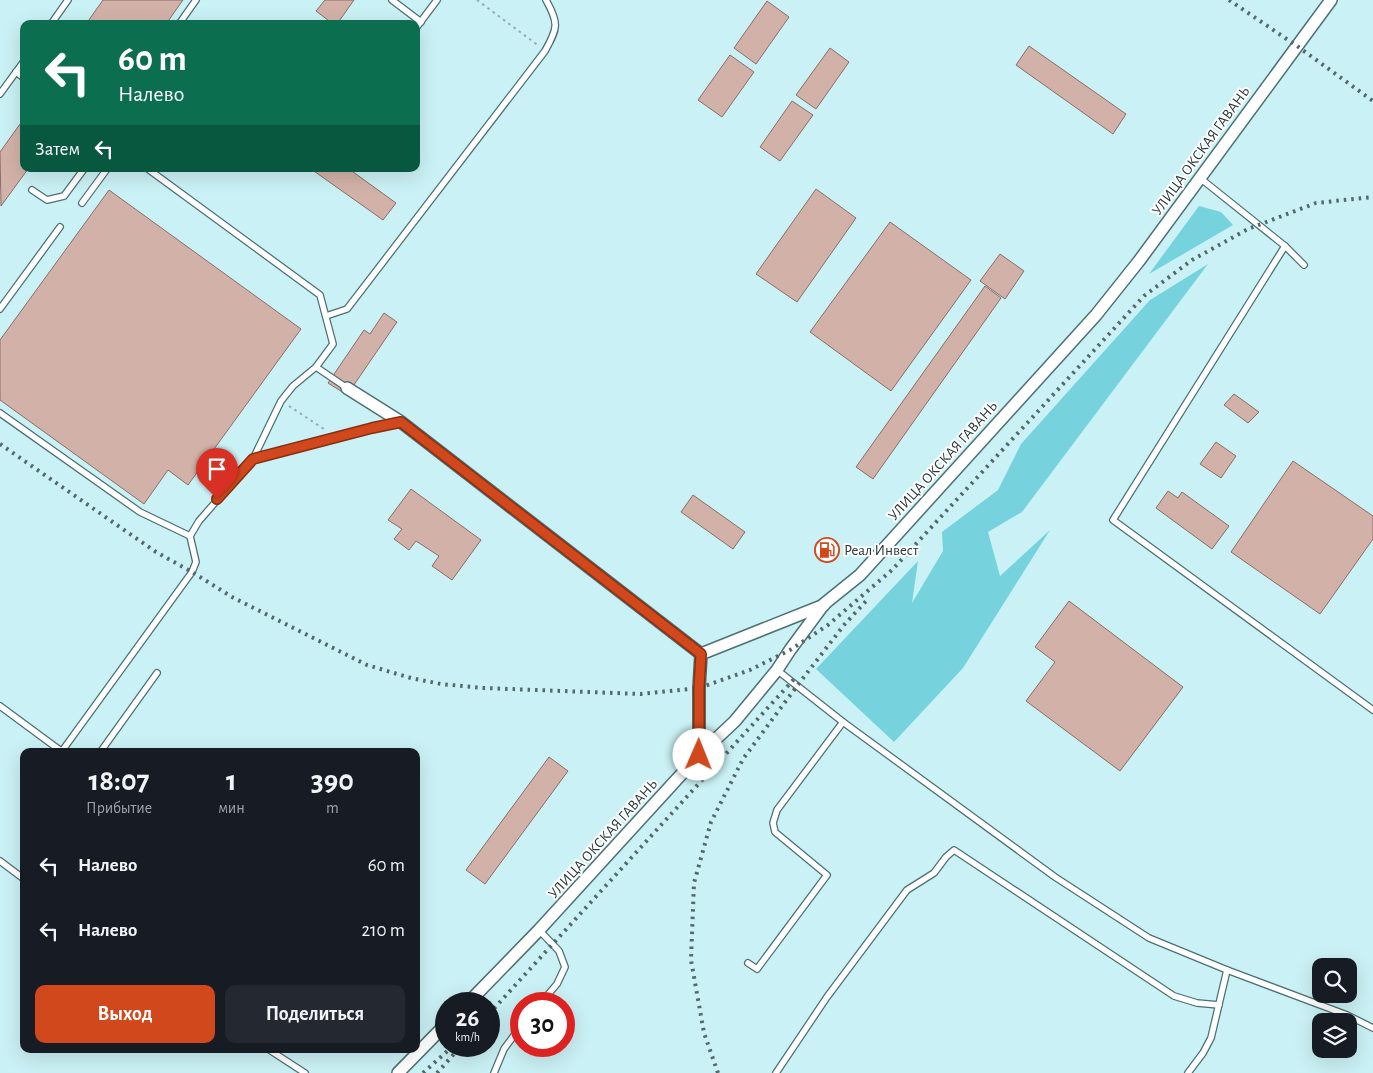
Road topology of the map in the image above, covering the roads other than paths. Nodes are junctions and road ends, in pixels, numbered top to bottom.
1 (68, 0) edge
2 (196, 0) edge
3 (392, 0) edge
4 (437, 0) edge
5 (546, 0) edge
6 (1331, 0) edge
7 (54, 20) edge
8 (182, 20) edge
9 (418, 20) edge
10 (421, 22) edge
11 (20, 66) edge
12 (16, 72) junction
13 (20, 75) edge
14 (0, 94) edge
15 (82, 172) edge
16 (105, 172) edge
17 (152, 172) edge
18 (1200, 178) junction
19 (32, 190) dead end
20 (82, 202) dead end
21 (60, 227) dead end
22 (1285, 246) junction
23 (1304, 265) dead end
24 (0, 309) edge
25 (326, 316) junction
26 (316, 367) junction
27 (347, 388) joint
28 (0, 413) edge
29 (401, 422) junction
30 (253, 459) junction
31 (190, 536) junction
32 (824, 604) junction
33 (701, 654) junction
34 (777, 670) junction
35 (157, 673) dead end
36 (0, 706) edge
37 (1373, 710) edge
38 (843, 722) junction
39 (58, 748) edge
40 (64, 748) edge
41 (103, 748) edge
42 (699, 755) junction
43 (0, 861) edge
44 (20, 875) edge
45 (540, 930) junction
46 (748, 963) dead end
47 (1227, 970) junction
48 (479, 992) edge
49 (550, 992) edge
50 (1218, 1005) junction
51 (1373, 1028) edge
52 (435, 1035) edge
53 (510, 1041) edge
54 (420, 1051) edge
55 (274, 1053) edge
56 (418, 1053) edge
57 (305, 1073) edge
58 (398, 1073) edge
59 (494, 1073) edge
60 (776, 1073) edge
61 (1188, 1073) edge

1 - 7 lane
2 - 8 lane
3 - 9 lane
4 - 10 lane
5 - 25 lane
6 - 18 street, УЛИЦА ОКСКАЯ ГАВАНЬ
11 - 12 lane
12 - 13 lane
12 - 14 lane
15 - 19 lane
16 - 20 lane
17 - 25 lane
18 - 22 lane
18 - 32 street, УЛИЦА ОКСКАЯ ГАВАНЬ
21 - 24 lane
22 - 23 lane
22 - 37 lane
25 - 26 lane
26 - 27 lane
26 - 30 lane
27 - 29 street
28 - 31 lane
29 - 30 lane
29 - 33 street
30 - 31 lane
31 - 40 lane
32 - 33 street
32 - 34 street, УЛИЦА ОКСКАЯ ГАВАНЬ
33 - 42 street
34 - 38 lane
34 - 42 street, УЛИЦА ОКСКАЯ ГАВАНЬ
35 - 41 lane
36 - 39 lane
38 - 46 lane
38 - 47 lane
42 - 45 street, УЛИЦА ОКСКАЯ ГАВАНЬ
43 - 44 lane
45 - 48 street, УЛИЦА ОКСКАЯ ГАВАНЬ
45 - 49 lane
47 - 50 lane
47 - 51 lane
50 - 60 lane
50 - 61 lane
52 - 54 street
53 - 59 lane
55 - 57 lane
56 - 58 street

